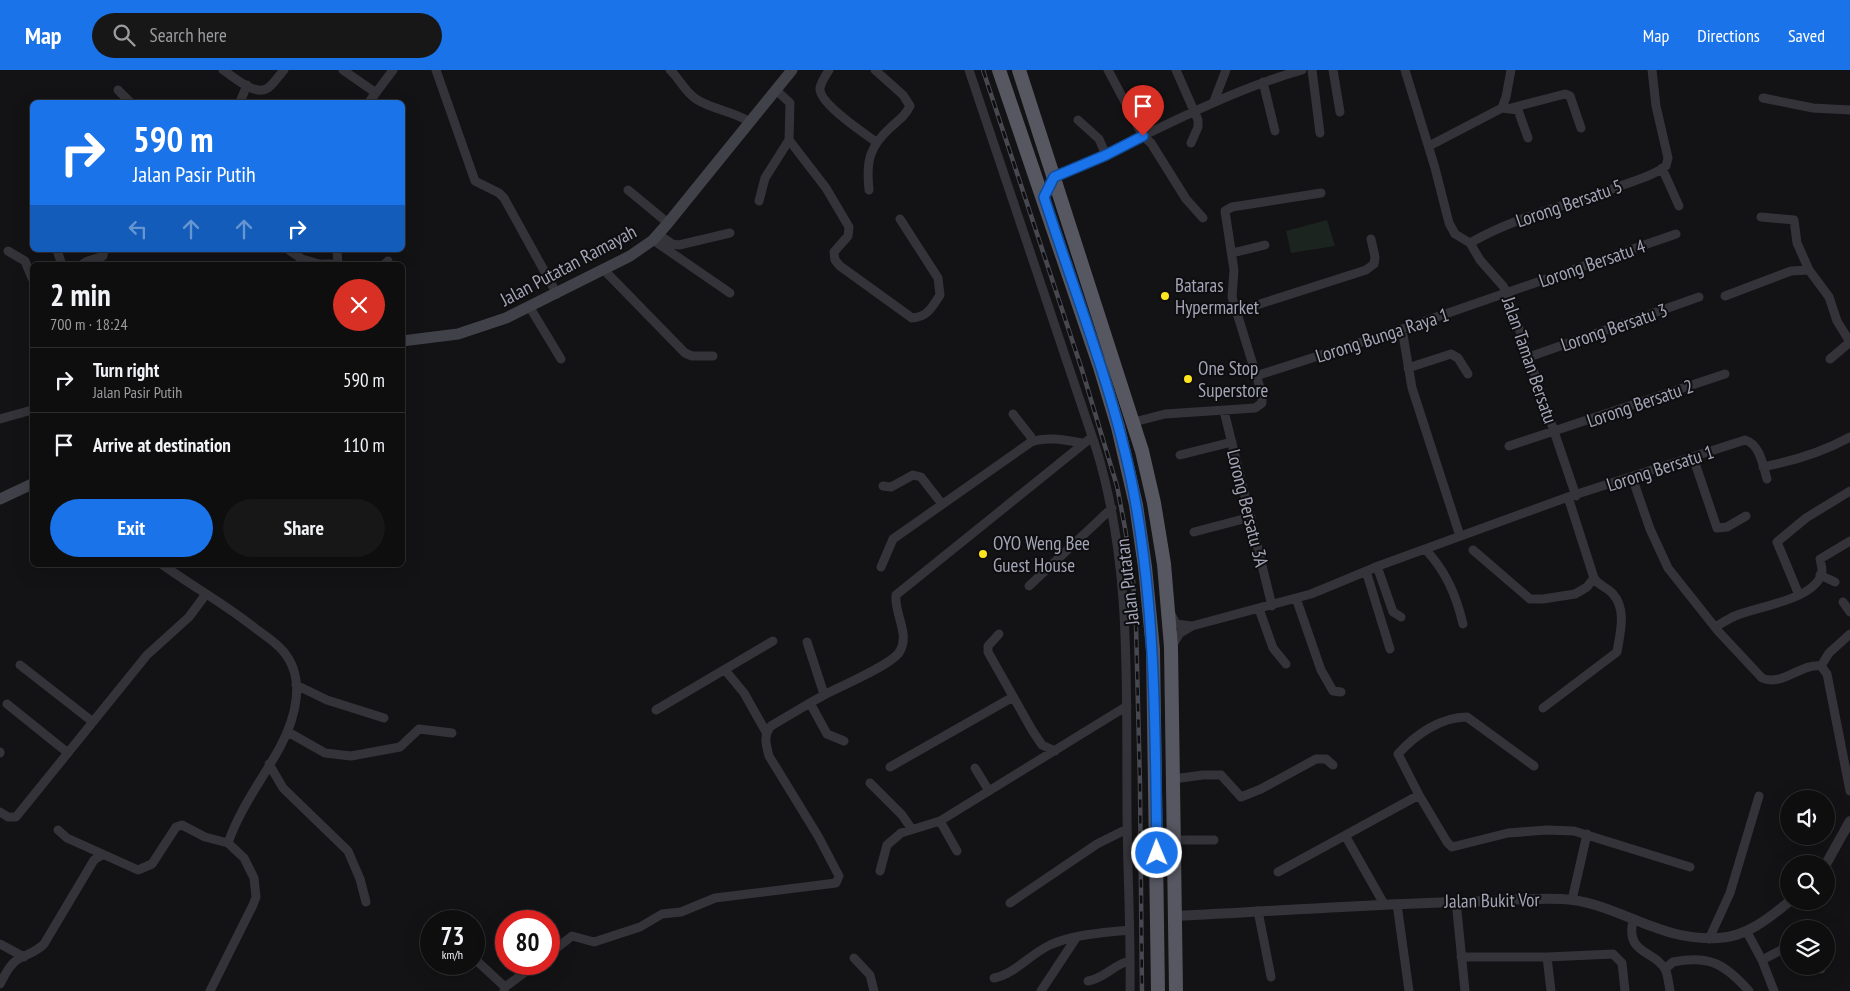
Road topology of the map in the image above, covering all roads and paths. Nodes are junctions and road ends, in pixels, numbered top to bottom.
1 (223, 70) edge
2 (284, 70) edge
3 (343, 70) edge
4 (393, 70) edge
5 (436, 70) edge
6 (670, 70) edge
7 (792, 70) edge
8 (829, 70) edge
9 (875, 70) edge
10 (969, 70) edge
11 (999, 70) edge
12 (1019, 70) edge
13 (1108, 70) edge
14 (1187, 70) edge
15 (1302, 70) edge
16 (1312, 70) edge
17 (1333, 70) edge
18 (1405, 70) edge
19 (1511, 70) edge
20 (1652, 70) edge
21 (1177, 72) edge
22 (1282, 73) edge
23 (1224, 75) edge
24 (1263, 82) junction
25 (247, 85) junction
26 (118, 90) dead end
27 (776, 90) junction
28 (1235, 92) junction
29 (376, 93) junction
30 (1763, 98) dead end
31 (128, 100) edge
32 (241, 100) edge
33 (371, 100) edge
34 (1214, 101) junction
35 (1032, 106) junction
36 (1506, 108) junction
37 (1850, 110) edge
38 (1193, 111) junction
39 (1014, 112) junction
40 (1340, 112) dead end
41 (1078, 120) dead end
42 (750, 122) junction
43 (1581, 128) dead end
44 (1275, 131) dead end
45 (1320, 133) dead end
46 (1143, 136) junction
47 (1528, 138) dead end
48 (789, 140) junction
49 (876, 142) junction
50 (1190, 143) dead end
51 (1429, 146) junction
52 (1106, 155) junction
53 (1665, 165) junction
54 (1054, 177) junction
55 (628, 190) dead end
56 (869, 190) dead end
57 (1321, 192) dead end
58 (1044, 197) junction
59 (759, 200) dead end
60 (1679, 206) dead end
61 (1761, 217) dead end
62 (1203, 218) dead end
63 (900, 219) dead end
64 (668, 223) junction
65 (730, 233) dead end
66 (1676, 234) dead end
67 (655, 237) junction
68 (1371, 240) dead end
69 (1470, 243) junction
70 (1265, 244) dead end
71 (8, 251) dead end
72 (104, 252) edge
73 (292, 252) edge
74 (1232, 253) junction
75 (85, 262) edge
76 (312, 262) edge
77 (604, 270) junction
78 (1808, 270) junction
79 (30, 273) edge
80 (730, 293) dead end
81 (1507, 293) junction
82 (557, 294) junction
83 (1725, 296) dead end
84 (1700, 297) dead end
85 (529, 306) junction
86 (1235, 312) junction
87 (1402, 330) junction
88 (405, 340) edge
89 (1850, 342) edge
90 (713, 356) dead end
91 (1529, 358) junction
92 (560, 359) dead end
93 (1830, 359) dead end
94 (1408, 368) junction
95 (1468, 374) dead end
96 (1725, 374) dead end
97 (1256, 376) junction
98 (30, 411) edge
99 (1224, 411) junction
100 (1013, 414) dead end
101 (0, 419) edge
102 (1134, 422) junction
103 (1555, 433) junction
104 (1092, 437) junction
105 (1850, 437) edge
106 (1031, 442) junction
107 (1082, 442) junction
108 (1232, 442) junction
109 (1509, 446) dead end
110 (1180, 455) dead end
111 (1693, 457) junction
112 (1763, 467) junction
113 (1632, 477) junction
114 (1767, 479) dead end
115 (30, 485) edge
116 (883, 486) dead end
117 (1850, 491) edge
118 (1572, 496) junction
119 (0, 498) edge
120 (942, 504) junction
121 (1112, 508) junction
122 (1746, 516) dead end
123 (1251, 517) junction
124 (1194, 532) dead end
125 (1460, 536) junction
126 (1850, 540) edge
127 (1425, 549) junction
128 (1473, 550) dead end
129 (1164, 564) junction
130 (1145, 566) junction
131 (166, 567) edge
132 (881, 567) dead end
133 (1375, 567) junction
134 (1366, 571) junction
135 (1820, 575) junction
136 (1594, 578) junction
137 (1835, 582) dead end
138 (1029, 586) dead end
139 (206, 594) junction
140 (1799, 595) junction
141 (1296, 598) junction
142 (1843, 602) dead end
143 (1272, 606) junction
144 (1259, 609) junction
145 (1170, 611) junction
146 (1850, 612) edge
147 (1401, 617) dead end
148 (1463, 624) dead end
149 (1192, 626) junction
150 (1715, 627) junction
151 (999, 634) dead end
152 (1850, 634) edge
153 (773, 640) dead end
154 (807, 642) dead end
155 (1172, 647) junction
156 (1390, 649) dead end
157 (1286, 664) dead end
158 (20, 665) dead end
159 (1821, 666) junction
160 (725, 670) junction
161 (296, 685) junction
162 (1341, 692) dead end
163 (824, 694) junction
164 (1013, 697) junction
165 (810, 703) junction
166 (7, 704) dead end
167 (1127, 706) junction
168 (1543, 708) dead end
169 (656, 710) dead end
170 (384, 718) dead end
171 (93, 722) junction
172 (288, 732) junction
173 (766, 732) junction
174 (452, 733) dead end
175 (844, 741) dead end
176 (1055, 751) junction
177 (68, 753) junction
178 (269, 764) junction
179 (1333, 765) dead end
180 (1534, 766) dead end
181 (890, 767) dead end
182 (975, 768) dead end
183 (1174, 779) junction
184 (870, 784) dead end
185 (989, 791) junction
186 (1850, 791) edge
187 (1419, 795) junction
188 (1759, 796) dead end
189 (0, 812) edge
190 (940, 821) junction
191 (1849, 825) edge
192 (911, 828) junction
193 (1127, 829) junction
194 (58, 830) dead end
195 (1587, 834) junction
196 (1346, 836) junction
197 (1174, 840) junction
198 (1214, 840) dead end
199 (228, 843) junction
200 (957, 851) dead end
201 (102, 855) junction
202 (1831, 855) edge
203 (1690, 866) dead end
204 (880, 871) dead end
205 (1278, 872) dead end
206 (1572, 900) junction
207 (1456, 901) junction
208 (366, 902) dead end
209 (1010, 902) dead end
210 (1384, 904) junction
211 (1397, 904) junction
212 (1158, 908) junction
213 (1780, 908) edge
214 (1176, 911) junction
215 (1258, 912) junction
216 (1633, 921) junction
217 (1129, 930) junction
218 (1747, 932) junction
219 (1076, 938) junction
220 (1709, 939) junction
221 (0, 944) edge
222 (560, 945) edge
223 (1780, 951) edge
224 (24, 957) junction
225 (1461, 957) junction
226 (1547, 957) junction
227 (854, 958) dead end
228 (1762, 960) junction
229 (1130, 961) junction
230 (485, 968) edge
231 (1665, 969) junction
232 (522, 975) edge
233 (1271, 976) dead end
234 (994, 978) dead end
235 (1088, 981) dead end
236 (0, 984) edge
237 (505, 989) edge
238 (211, 991) edge
239 (874, 991) edge
240 (1041, 991) edge
241 (1130, 991) edge
242 (1158, 991) edge
243 (1176, 991) edge
244 (1409, 991) edge
245 (1465, 991) edge
246 (1552, 991) edge
247 (1625, 991) edge
248 (1670, 991) edge
249 (1749, 991) edge
250 (1774, 991) edge

1 - 25 street
2 - 25 street
3 - 29 street
4 - 29 street
5 - 82 street
6 - 42 street
7 - 27 main road, Jalan Putatan Ramayah
8 - 49 street
9 - 49 street
10 - 104 street
11 - 39 highway, Jalan Putatan
12 - 35 highway, Jalan Putatan
13 - 46 street
14 - 21 street
15 - 22 street
16 - 45 street
17 - 40 street
18 - 51 street, Jalan Taman Bersatu
19 - 36 street
20 - 53 street
21 - 38 street
22 - 24 street
23 - 28 street
23 - 34 street
24 - 28 street
24 - 44 street
25 - 32 street
26 - 31 street
27 - 42 main road, Jalan Putatan Ramayah
27 - 48 street
28 - 34 street
29 - 33 street
30 - 37 street
34 - 38 street
35 - 39 highway
35 - 54 highway, Jalan Putatan
36 - 43 street
36 - 47 street
36 - 51 street
38 - 46 street
38 - 50 street
39 - 58 highway, Jalan Putatan
41 - 52 street
42 - 64 main road, Jalan Putatan Ramayah
46 - 52 street
46 - 62 street
48 - 59 street
48 - 63 street
49 - 56 street
51 - 69 street, Jalan Taman Bersatu
52 - 54 street
53 - 60 street
53 - 69 street, Lorong Bersatu 5
54 - 58 highway
54 - 102 highway, Jalan Putatan
55 - 64 street
57 - 74 street
58 - 130 highway, Jalan Putatan
61 - 78 street
64 - 67 main road, Jalan Putatan Ramayah
65 - 67 street
66 - 81 street, Lorong Bersatu 4
67 - 77 main road, Jalan Putatan Ramayah
67 - 80 street
68 - 86 street
69 - 81 street, Jalan Taman Bersatu
70 - 74 street
71 - 79 street
72 - 75 street
73 - 76 street
74 - 86 street
77 - 82 main road, Jalan Putatan Ramayah
77 - 90 street
78 - 83 street
78 - 89 street
81 - 87 street, Lorong Bunga Raya 1
81 - 91 street, Jalan Taman Bersatu
82 - 85 main road, Jalan Putatan Ramayah
84 - 91 street, Lorong Bersatu 3
85 - 88 main road, Jalan Putatan Ramayah
85 - 92 street
86 - 97 street
87 - 94 street
87 - 97 street, Lorong Bunga Raya 1
89 - 93 street
91 - 103 street, Jalan Taman Bersatu
94 - 95 street
94 - 125 street
96 - 103 street, Lorong Bersatu 2
97 - 99 street
98 - 101 street
99 - 102 street
99 - 108 street, Lorong Bersatu 3A
100 - 106 street
102 - 129 highway, Jalan Putatan
103 - 109 street, Lorong Bersatu 2
103 - 118 street, Jalan Taman Bersatu
104 - 107 street
104 - 121 street
105 - 112 street
106 - 107 street
106 - 120 street
107 - 163 street
108 - 110 street
108 - 123 street, Lorong Bersatu 3A
111 - 112 street, Lorong Bersatu 1
111 - 113 street, Lorong Bersatu 1
111 - 122 street
112 - 114 street
113 - 118 street, Lorong Bersatu 1
113 - 150 street
115 - 119 main road
116 - 120 street
117 - 140 street
118 - 125 street, Lorong Bersatu 1
118 - 136 street, Jalan Taman Bersatu
120 - 132 street
121 - 138 street
121 - 167 street
123 - 124 street
123 - 143 street, Lorong Bersatu 3A
125 - 127 street, Lorong Bersatu 1
126 - 135 street
127 - 133 street, Lorong Bersatu 1
127 - 148 street
128 - 136 street
129 - 130 highway
129 - 145 highway, Jalan Putatan
130 - 212 highway, Jalan Putatan
131 - 139 street
133 - 134 street, Lorong Bersatu 1
133 - 147 street
134 - 141 street, Lorong Bersatu 1
134 - 156 street
135 - 137 street
135 - 140 street
136 - 168 street
139 - 161 street
139 - 171 street
140 - 150 street
141 - 143 street, Lorong Bersatu 1
141 - 162 street
142 - 146 street
143 - 144 street, Lorong Bersatu 1
144 - 149 street, Lorong Bersatu 1
144 - 157 street
145 - 149 street
145 - 155 highway, Jalan Putatan
149 - 155 street
150 - 159 street
151 - 164 street
152 - 159 street
153 - 160 street
154 - 163 street
155 - 183 highway, Jalan Putatan
158 - 171 street
159 - 186 street
160 - 169 street
160 - 173 street
161 - 170 street
161 - 172 street
163 - 165 street
164 - 176 street
164 - 181 street
165 - 173 street
165 - 175 street
166 - 177 street
167 - 176 street
167 - 193 street
171 - 177 street
172 - 174 street
172 - 178 street
173 - 222 street
176 - 185 street
177 - 189 street
178 - 199 street
178 - 208 street
179 - 183 street
180 - 187 street
182 - 185 street
183 - 197 highway, Jalan Putatan
184 - 192 street
185 - 190 street
187 - 195 street
187 - 196 street
188 - 220 street
190 - 192 street
190 - 200 street
191 - 202 street
192 - 204 street
193 - 209 street
193 - 217 street
194 - 201 street
195 - 203 street
195 - 206 street
196 - 205 street
196 - 210 street
197 - 198 street
197 - 214 highway, Jalan Putatan
199 - 201 street
199 - 238 street
201 - 224 street
206 - 207 street, Jalan Bukit Vor
206 - 216 street, Jalan Bukit Vor
207 - 211 street, Jalan Bukit Vor
207 - 225 street
210 - 211 street, Jalan Bukit Vor
210 - 215 street, Jalan Bukit Vor
211 - 244 street
212 - 214 highway
212 - 242 highway, Jalan Putatan
213 - 218 street, Jalan Bukit Vor
214 - 215 street, Jalan Bukit Vor
214 - 243 highway, Jalan Putatan
215 - 233 street
216 - 220 street, Jalan Bukit Vor
216 - 231 street
217 - 219 street
217 - 229 street
218 - 220 street, Jalan Bukit Vor
218 - 228 street
219 - 234 street
219 - 240 street
221 - 224 street
223 - 228 street
224 - 236 street
225 - 226 street
225 - 245 street
226 - 246 street
226 - 247 street
227 - 239 street
228 - 250 street
229 - 235 street
229 - 241 street
230 - 237 street
231 - 248 street
231 - 249 street
232 - 237 street

